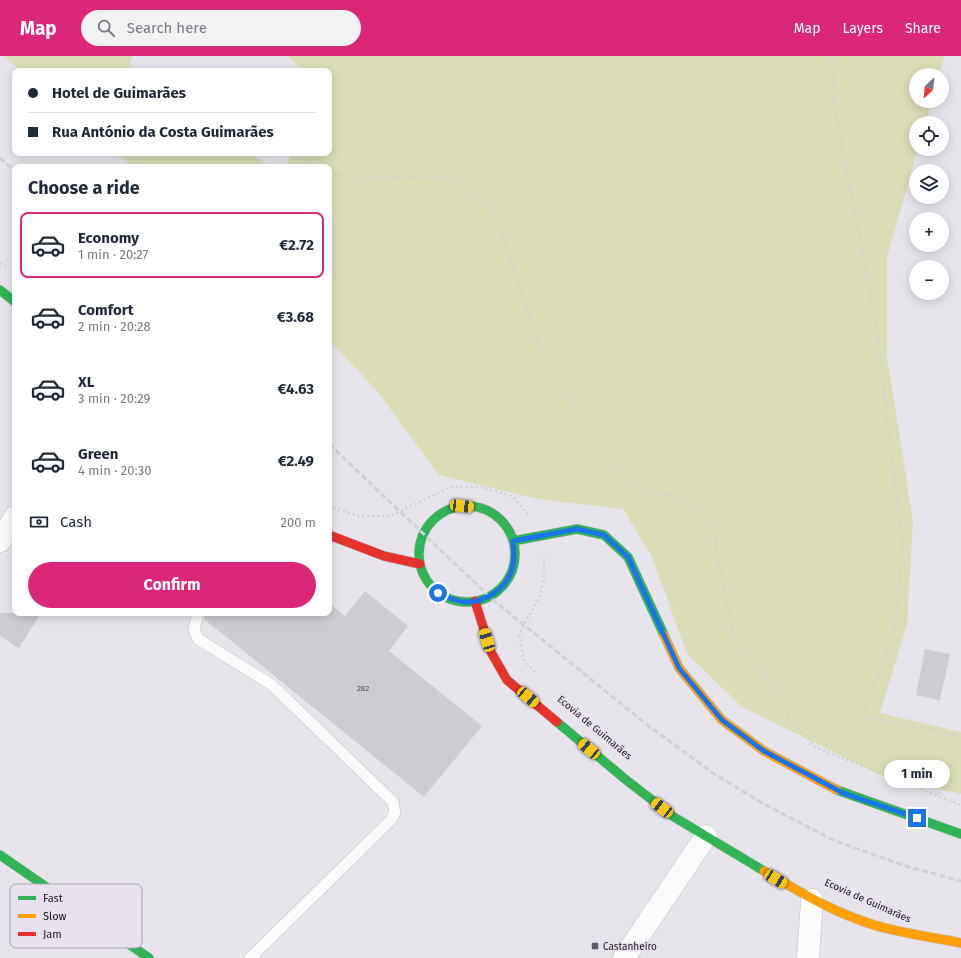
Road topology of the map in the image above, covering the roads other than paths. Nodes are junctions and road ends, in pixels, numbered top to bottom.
1 (0, 290) edge
2 (12, 300) edge
3 (12, 522) edge
4 (332, 536) edge
5 (0, 541) edge
6 (513, 541) junction
7 (420, 564) junction
8 (475, 601) junction
9 (197, 616) edge
10 (961, 834) edge
11 (706, 836) junction
12 (0, 856) edge
13 (41, 884) edge
14 (812, 900) junction
15 (961, 943) edge
16 (134, 948) edge
17 (149, 958) edge
18 (250, 958) edge
19 (624, 958) edge
20 (808, 958) edge

1 - 2 street
3 - 5 street
4 - 7 street
6 - 7 street
6 - 8 street
6 - 10 street
7 - 8 street
8 - 11 street
9 - 18 lane
11 - 14 street
11 - 19 street
12 - 13 street
14 - 15 street
14 - 20 street
16 - 17 street

